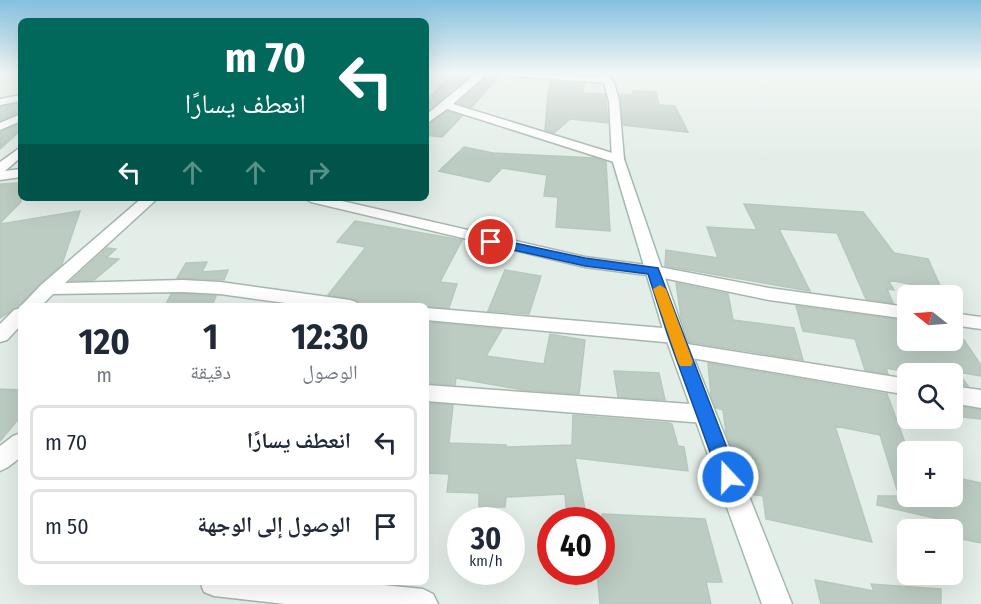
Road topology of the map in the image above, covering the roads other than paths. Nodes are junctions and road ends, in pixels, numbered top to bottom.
1 (450, 101) edge
2 (614, 101) edge
3 (446, 105) junction
4 (18, 118) edge
5 (429, 119) edge
6 (0, 127) edge
7 (618, 159) junction
8 (18, 173) edge
9 (0, 176) edge
10 (148, 201) edge
11 (323, 201) edge
12 (654, 271) junction
13 (47, 289) junction
14 (33, 303) edge
15 (328, 303) edge
16 (897, 311) edge
17 (429, 314) edge
18 (18, 317) edge
19 (963, 321) edge
20 (981, 323) edge
21 (0, 335) edge
22 (678, 343) junction
23 (897, 385) edge
24 (429, 393) edge
25 (963, 396) edge
26 (981, 399) edge
27 (704, 414) junction
28 (0, 442) edge
29 (18, 442) edge
30 (18, 445) edge
31 (0, 460) edge
32 (242, 585) edge
33 (423, 604) edge
34 (777, 604) edge

1 - 3 street
2 - 7 street
3 - 5 street
3 - 7 street
4 - 6 street
7 - 12 street
8 - 9 street
10 - 13 street
11 - 12 street
12 - 16 street
12 - 22 street
13 - 14 street
13 - 15 street
17 - 22 street
18 - 21 street
19 - 20 street
22 - 23 street
22 - 27 street
24 - 27 street
25 - 26 street
27 - 34 street
28 - 29 street
30 - 31 street
32 - 33 street

